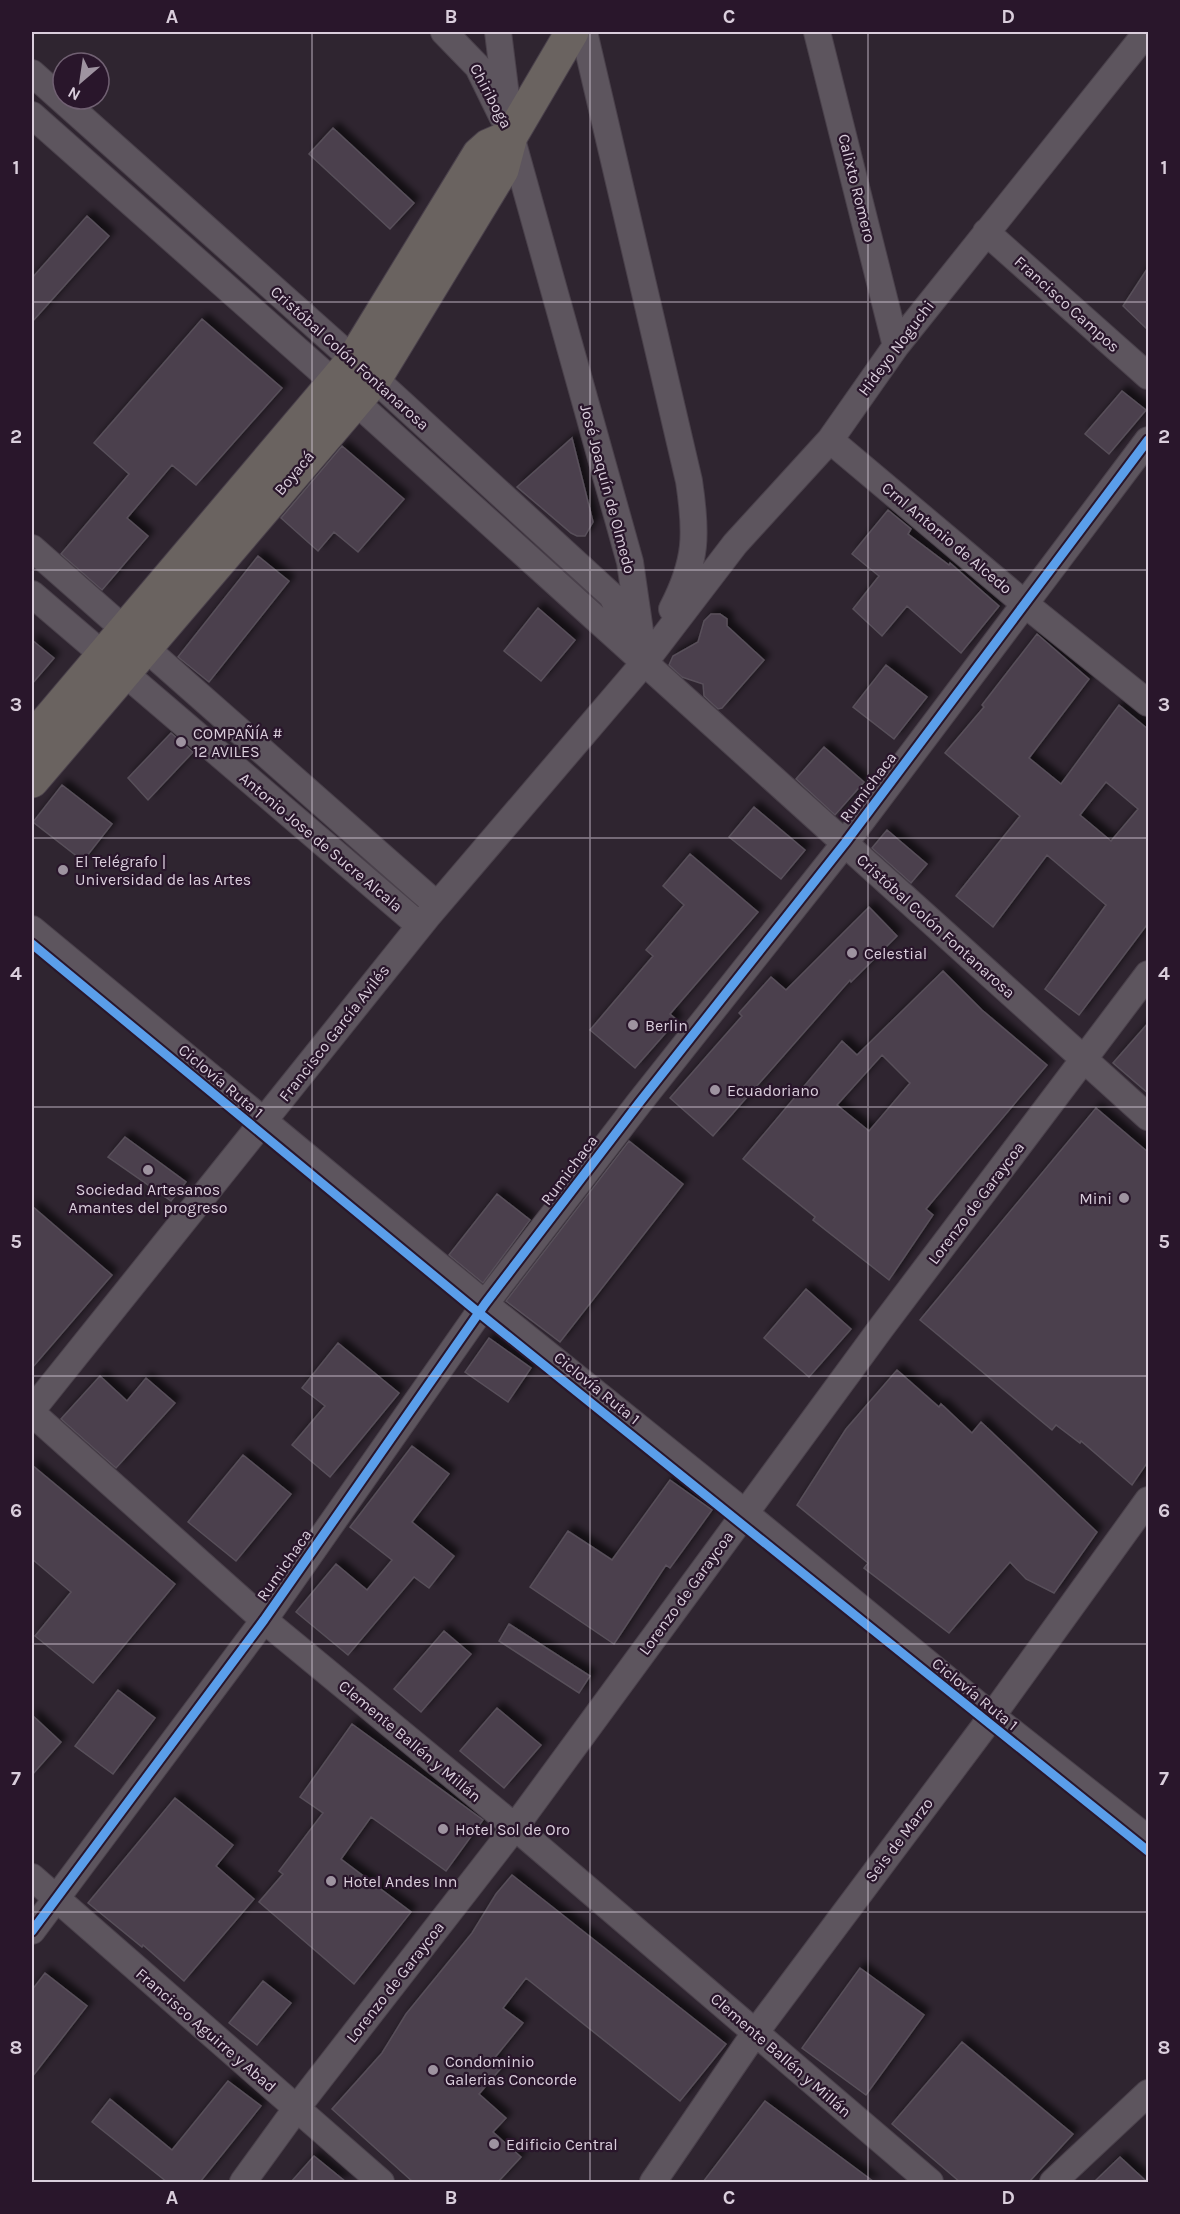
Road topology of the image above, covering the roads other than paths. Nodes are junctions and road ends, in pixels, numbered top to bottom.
1 (444, 32) edge
2 (498, 32) edge
3 (572, 32) edge
4 (584, 32) edge
5 (817, 32) edge
6 (1147, 32) edge
7 (32, 73) edge
8 (32, 116) edge
9 (511, 135) junction
10 (986, 232) junction
11 (896, 346) junction
12 (1149, 376) edge
13 (354, 381) junction
14 (830, 440) junction
15 (1149, 441) edge
16 (32, 548) edge
17 (32, 594) edge
18 (1025, 604) junction
19 (134, 640) junction
20 (644, 663) junction
21 (113, 664) junction
22 (1149, 703) edge
23 (32, 739) edge
24 (32, 781) edge
25 (845, 843) junction
26 (437, 905) junction
27 (419, 925) junction
28 (32, 929) edge
29 (1149, 974) edge
30 (1083, 1060) junction
31 (1149, 1117) edge
32 (263, 1122) junction
33 (485, 1304) junction
34 (32, 1411) edge
35 (1149, 1500) edge
36 (745, 1513) junction
37 (264, 1620) junction
38 (992, 1716) junction
39 (515, 1827) junction
40 (1149, 1839) edge
41 (32, 1877) edge
42 (55, 1898) junction
43 (32, 1931) edge
44 (755, 2033) junction
45 (1149, 2093) edge
46 (296, 2109) junction
47 (243, 2182) edge
48 (381, 2182) edge
49 (653, 2182) edge
50 (930, 2182) edge
51 (1053, 2182) edge

1 - 9 street, Chiriboga
2 - 9 street, José Joaquín de Olmedo
3 - 9 main road
4 - 20 street
5 - 11 street, Calixto Romero
6 - 10 street, Hideyo Noguchi
7 - 13 street, Cristóbal Colón Fontanarosa
8 - 13 street, Cristóbal Colón Fontanarosa
9 - 13 main road, Boyacá
9 - 20 street, José Joaquín de Olmedo
10 - 11 street, Hideyo Noguchi
10 - 12 street, Francisco Campos
11 - 14 street, Hideyo Noguchi
13 - 19 main road, Boyacá
13 - 20 street, Cristóbal Colón Fontanarosa
14 - 18 street, Crnl Antonio de Alcedo
14 - 20 street, Hideyo Noguchi
15 - 18 street, Rumichaca
16 - 19 street, Antonio Jose de Sucre Alcala
17 - 21 street, Antonio Jose de Sucre Alcala
18 - 22 street, Crnl Antonio de Alcedo
18 - 25 street, Rumichaca
19 - 21 main road, Boyacá
19 - 26 street, Antonio Jose de Sucre Alcala
20 - 25 street, Cristóbal Colón Fontanarosa
20 - 26 street, Francisco García Avilés
21 - 23 main road, Boyacá
21 - 24 main road, Boyacá
21 - 27 street, Antonio Jose de Sucre Alcala
25 - 30 street, Cristóbal Colón Fontanarosa
25 - 33 street, Rumichaca
26 - 27 street, Francisco García Avilés
27 - 32 street, Francisco García Avilés
28 - 32 street
29 - 30 street, Lorenzo de Garaycoa
30 - 31 street, Cristóbal Colón Fontanarosa
30 - 36 street, Lorenzo de Garaycoa
32 - 33 street
32 - 34 street, Francisco García Avilés
33 - 36 street
33 - 37 street, Rumichaca
34 - 37 street, Clemente Ballén y Millán
35 - 38 street, Seis de Marzo
36 - 38 street
36 - 39 street, Lorenzo de Garaycoa
37 - 39 street, Clemente Ballén y Millán
37 - 42 street, Rumichaca
38 - 40 street
38 - 44 street, Seis de Marzo
39 - 44 street, Clemente Ballén y Millán
39 - 46 street, Lorenzo de Garaycoa
41 - 42 street, Francisco Aguirre y Abad
42 - 43 street, Rumichaca
42 - 46 street, Francisco Aguirre y Abad
44 - 49 street, Seis de Marzo
44 - 50 street, Clemente Ballén y Millán
45 - 51 street
46 - 47 street, Lorenzo de Garaycoa
46 - 48 street, Francisco Aguirre y Abad

